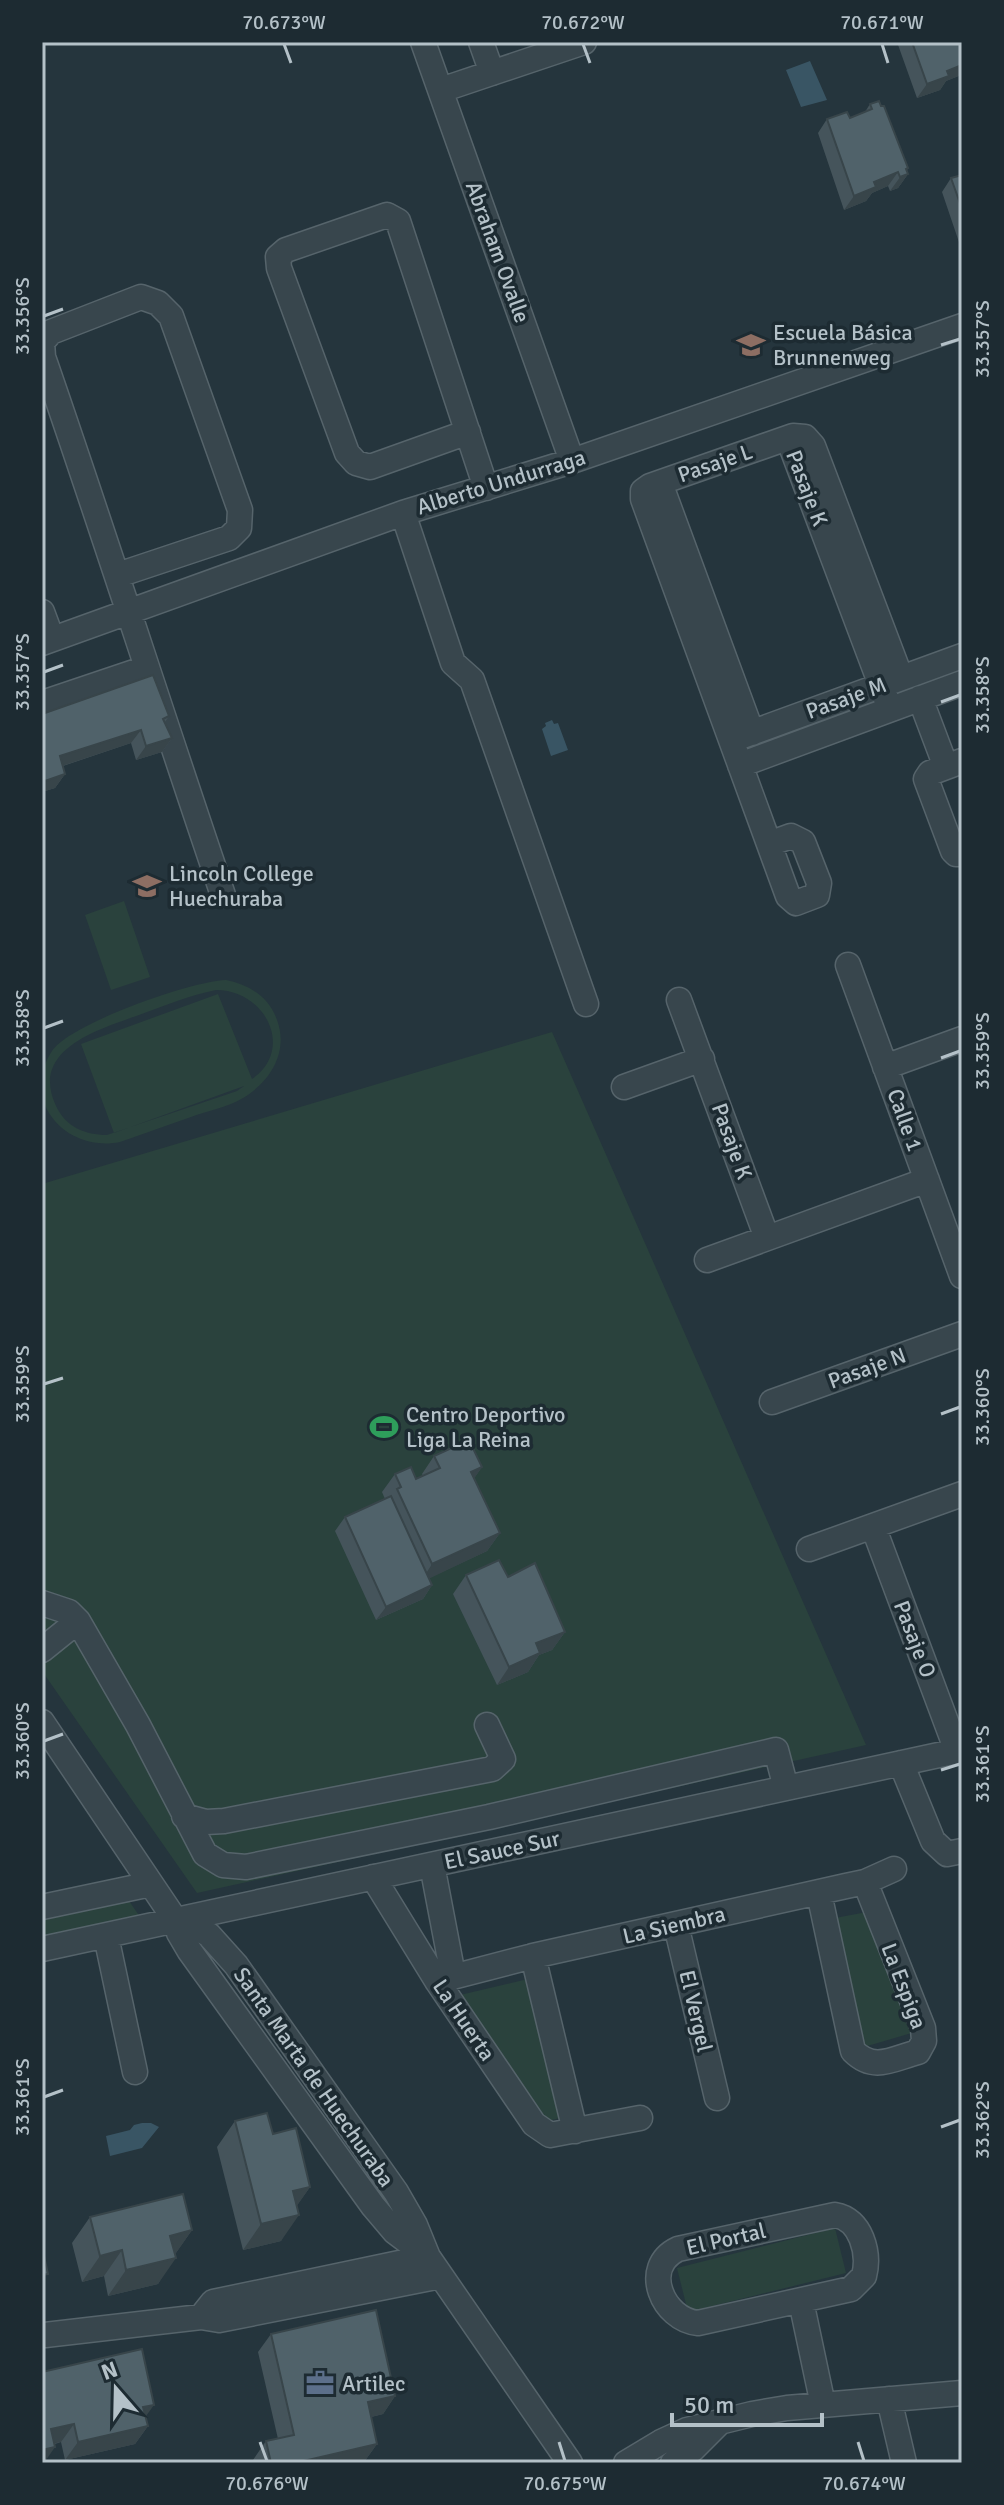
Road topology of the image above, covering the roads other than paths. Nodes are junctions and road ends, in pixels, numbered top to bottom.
1 (423, 42) edge
2 (481, 42) edge
3 (584, 42) edge
4 (492, 73) junction
5 (441, 90) junction
6 (962, 326) edge
7 (468, 432) junction
8 (788, 438) joint
9 (572, 461) junction
10 (486, 488) junction
11 (403, 513) junction
12 (118, 575) junction
13 (42, 612) edge
14 (130, 612) junction
15 (47, 641) edge
16 (962, 656) edge
17 (146, 668) junction
18 (891, 682) junction
19 (962, 683) edge
20 (920, 698) junction
21 (42, 703) edge
22 (890, 709) junction
23 (741, 737) junction
24 (954, 764) edge
25 (740, 765) junction
26 (769, 844) dead end
27 (962, 854) edge
28 (223, 895) dead end
29 (848, 965) dead end
30 (679, 1000) dead end
31 (586, 1004) dead end
32 (962, 1039) edge
33 (702, 1059) junction
34 (885, 1067) junction
35 (624, 1087) dead end
36 (927, 1180) junction
37 (953, 1224) edge
38 (767, 1238) junction
39 (707, 1260) dead end
40 (962, 1276) edge
41 (962, 1334) edge
42 (772, 1402) dead end
43 (962, 1494) edge
44 (873, 1526) junction
45 (809, 1549) dead end
46 (42, 1603) edge
47 (78, 1621) junction
48 (42, 1650) edge
49 (42, 1722) edge
50 (487, 1725) dead end
51 (50, 1750) edge
52 (960, 1751) edge
53 (901, 1763) junction
54 (786, 1788) junction
55 (184, 1816) junction
56 (962, 1851) edge
57 (432, 1865) junction
58 (894, 1869) dead end
59 (373, 1877) junction
60 (865, 1882) junction
61 (151, 1884) junction
62 (819, 1893) junction
63 (42, 1907) edge
64 (176, 1921) junction
65 (676, 1925) junction
66 (106, 1936) junction
67 (42, 1949) edge
68 (533, 1956) junction
69 (445, 1978) junction
70 (135, 2072) dead end
71 (717, 2098) dead end
72 (640, 2118) dead end
73 (575, 2131) junction
74 (434, 2266) junction
75 (801, 2301) junction
76 (45, 2335) dead end
77 (962, 2393) edge
78 (889, 2399) junction
79 (823, 2405) junction
80 (718, 2424) junction
81 (569, 2463) edge
82 (626, 2463) edge
83 (673, 2463) edge
84 (904, 2463) edge

1 - 5 street, Abraham Ovalle
2 - 4 street
3 - 4 street
4 - 5 street
5 - 9 street, Abraham Ovalle
6 - 9 street, Alberto Undurraga
7 - 7 street
7 - 10 street
8 - 18 street, Pasaje K
8 - 23 street, Pasaje L
9 - 10 street, Alberto Undurraga
10 - 11 street, Alberto Undurraga
11 - 14 street, Alberto Undurraga
11 - 31 street
12 - 12 street
12 - 14 street
13 - 15 street
14 - 15 street, Alberto Undurraga
14 - 17 street
16 - 18 street, Pasaje M
17 - 21 street
17 - 28 street
18 - 22 street, Pasaje K
18 - 23 street, Pasaje M
19 - 20 street, Pasaje M
20 - 22 street, Pasaje M
20 - 24 street
22 - 25 street, Pasaje M
23 - 25 street
24 - 27 street
25 - 26 street
29 - 34 street, Calle 1
30 - 33 street, Pasaje K
32 - 34 street
33 - 35 street
33 - 38 street, Pasaje K
34 - 36 street, Calle 1
36 - 37 street, Calle 1
36 - 38 street
37 - 40 street, Calle 1
38 - 39 street
41 - 42 street, Pasaje N
43 - 44 street
44 - 45 street
44 - 52 street, Pasaje O
46 - 47 street
47 - 48 street
47 - 55 street
49 - 51 street
50 - 55 street
51 - 61 street
52 - 53 street, El Sauce Sur
53 - 54 street, El Sauce Sur
53 - 56 street
54 - 55 street
54 - 57 street, El Sauce Sur
57 - 59 street, El Sauce Sur
57 - 69 street
58 - 60 street, La Siembra
59 - 64 street, El Sauce Sur
59 - 69 street, La Huerta
60 - 62 street, La Siembra
60 - 62 street, La Espiga
61 - 63 street
61 - 64 street
62 - 65 street, La Siembra
64 - 66 street, El Sauce Sur
64 - 74 street, Santa Marta de Huechuraba
65 - 68 street, La Siembra
65 - 71 street, El Vergel
66 - 67 street, El Sauce Sur
66 - 70 street
68 - 69 street, La Siembra
68 - 73 street
69 - 73 street, La Huerta
72 - 73 street, La Huerta
74 - 76 street
74 - 81 street, Santa Marta de Huechuraba
75 - 75 street, El Portal
75 - 79 street
77 - 78 street
78 - 79 street
78 - 84 street
79 - 80 street
80 - 82 street
80 - 83 street

